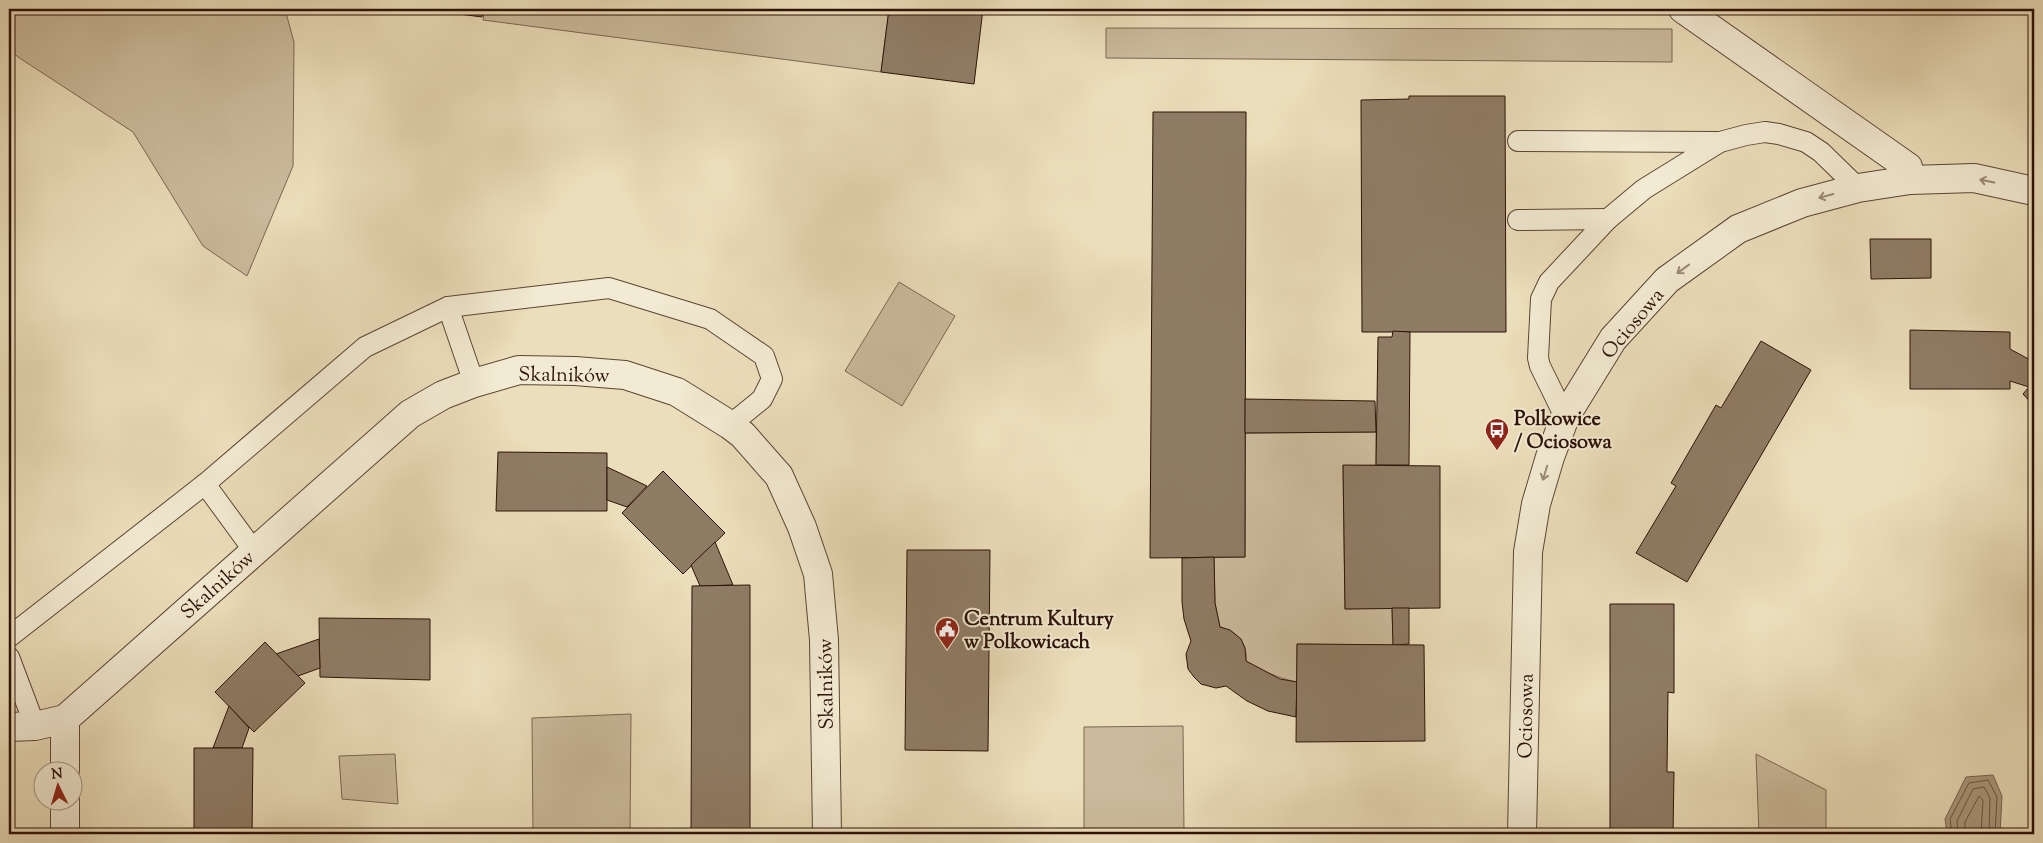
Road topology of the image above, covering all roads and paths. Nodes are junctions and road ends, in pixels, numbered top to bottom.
1 (1683, 9) edge
2 (1518, 141) dead end
3 (1720, 142) junction
4 (1910, 180) junction
5 (1858, 188) junction
6 (2034, 191) edge
7 (1608, 219) junction
8 (1518, 220) dead end
9 (448, 307) junction
10 (474, 383) junction
11 (1566, 417) junction
12 (730, 425) junction
13 (205, 484) junction
14 (254, 551) junction
15 (9, 638) edge
16 (9, 657) edge
17 (65, 719) junction
18 (22, 727) edge
19 (65, 760) edge
20 (65, 810) edge
21 (65, 834) edge
22 (827, 834) edge
23 (1522, 834) edge

1 - 4 street
2 - 3 lane
3 - 5 lane
3 - 7 lane
4 - 5 street, Ociosowa
6 -> 4 street, Ociosowa
5 -> 11 street, Ociosowa
7 - 8 lane
7 - 11 lane
9 - 10 lane
9 - 12 lane
9 - 13 lane
10 - 12 street, Skalników
10 - 14 street, Skalników
11 -> 23 street, Ociosowa
12 - 22 street, Skalników
13 - 14 lane
13 - 15 lane
14 - 17 street, Skalników
16 - 18 lane
17 - 18 street
17 - 19 street
20 - 21 street

